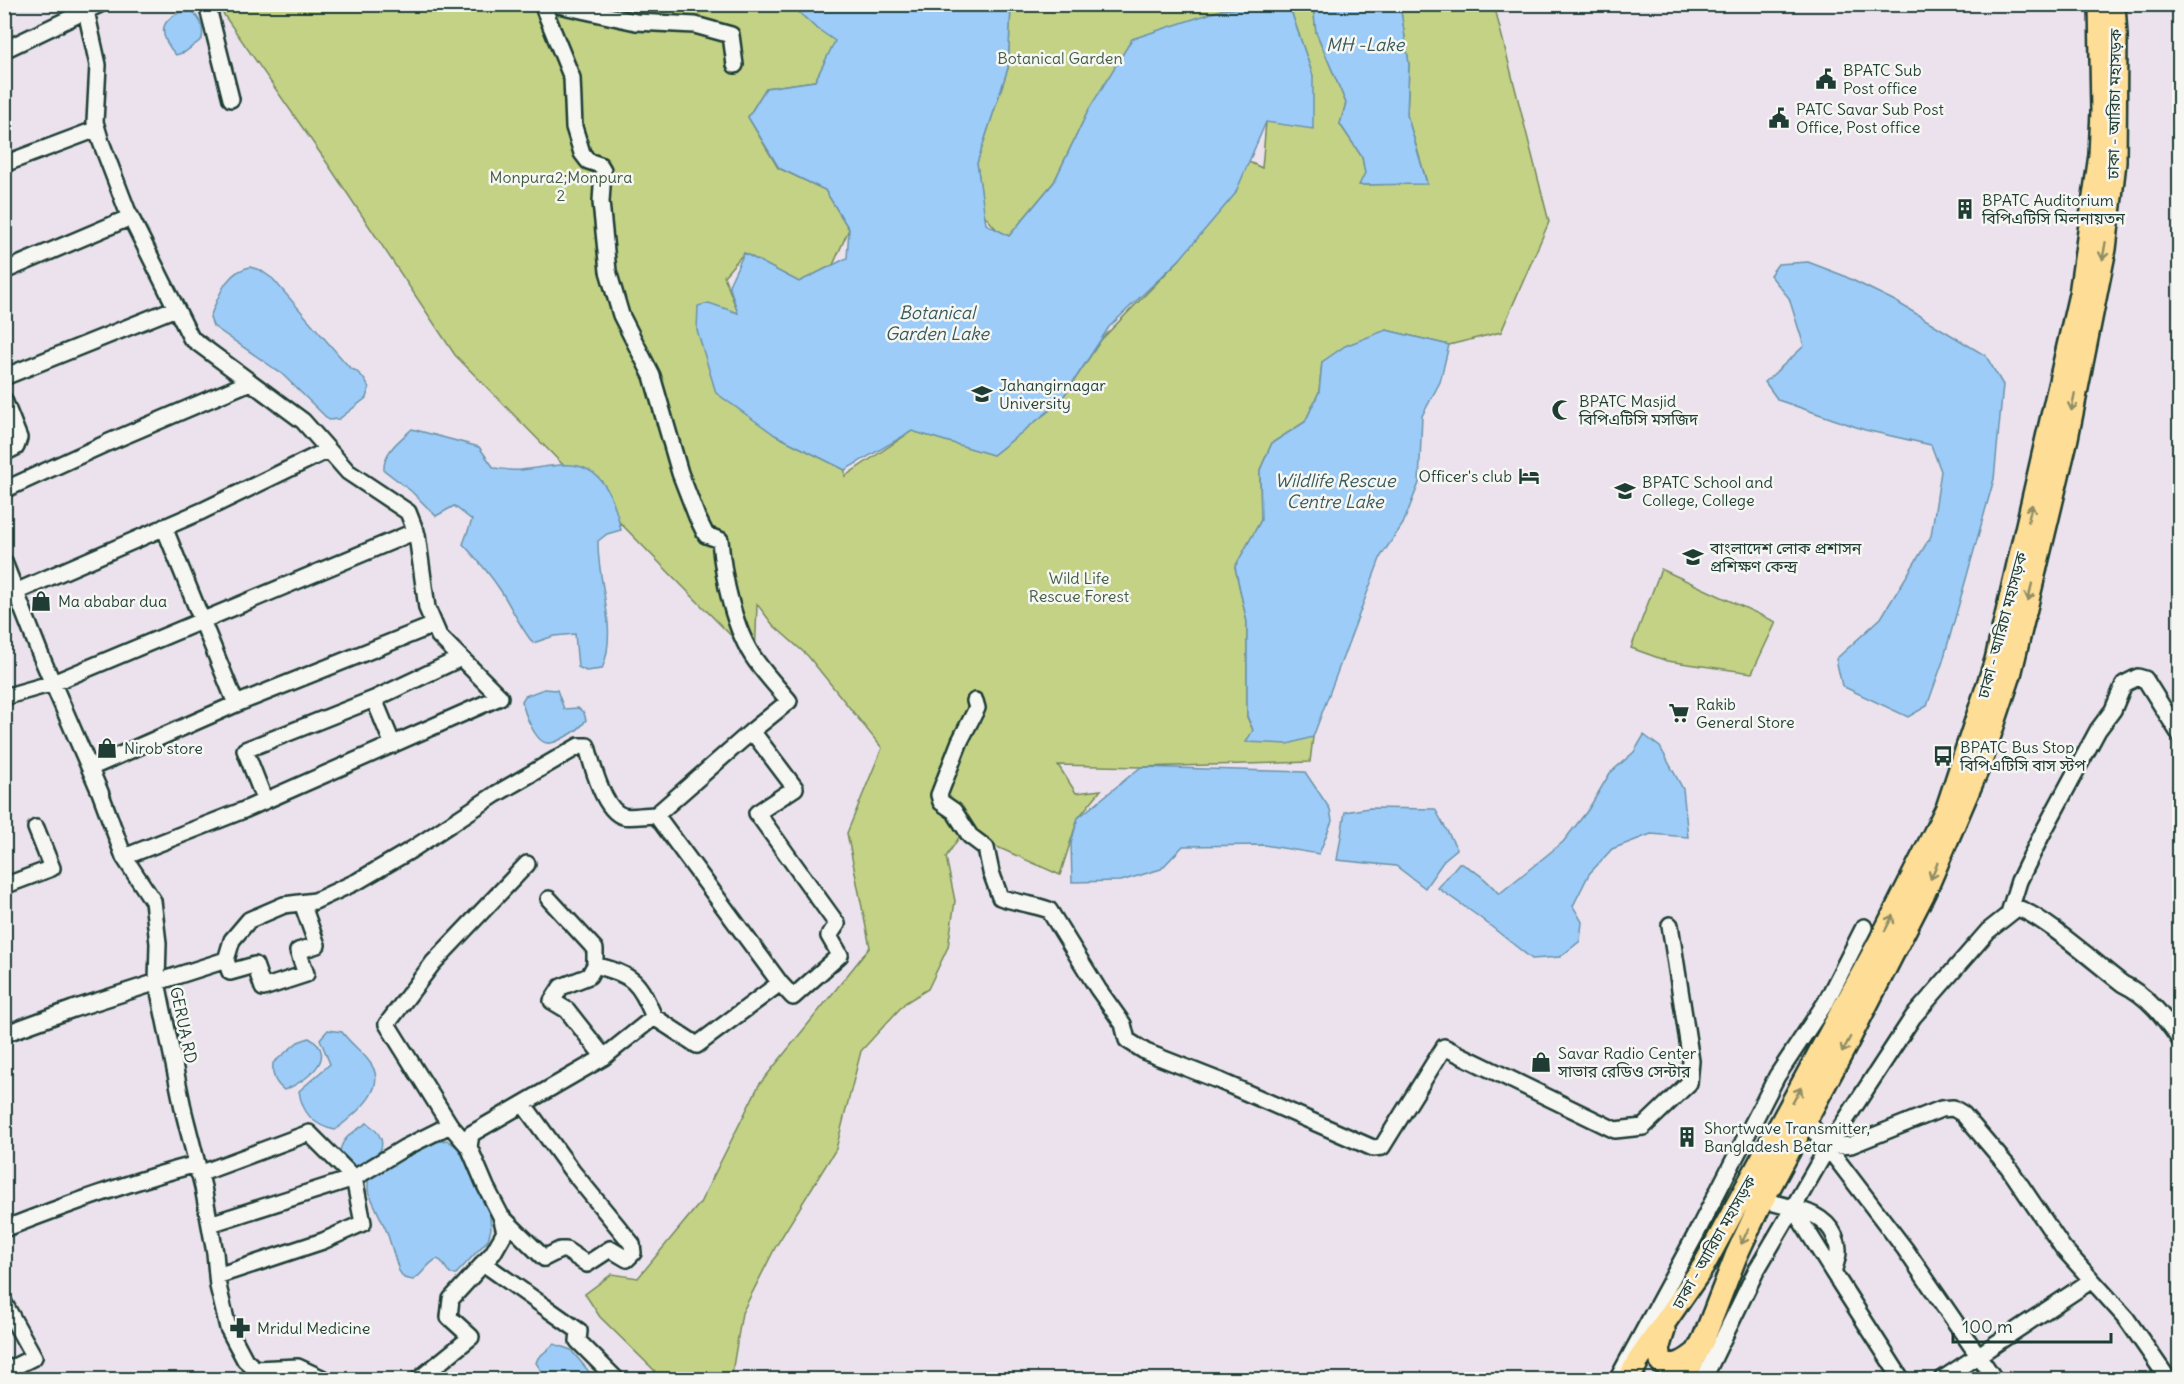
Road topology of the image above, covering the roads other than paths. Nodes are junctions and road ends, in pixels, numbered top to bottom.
1 (207, 4) edge
2 (542, 4) edge
3 (554, 4) edge
4 (2100, 4) edge
5 (2114, 4) edge
6 (93, 8) edge
7 (4, 50) edge
8 (735, 65) dead end
9 (231, 99) dead end
10 (97, 129) junction
11 (4, 164) edge
12 (130, 217) junction
13 (4, 271) edge
14 (176, 308) junction
15 (4, 377) edge
16 (250, 382) junction
17 (4, 400) edge
18 (328, 450) junction
19 (4, 453) edge
20 (4, 490) edge
21 (164, 527) junction
22 (416, 531) junction
23 (4, 562) edge
24 (10, 594) edge
25 (203, 619) junction
26 (434, 625) junction
27 (461, 658) junction
28 (53, 682) junction
29 (4, 698) edge
30 (374, 699) junction
31 (975, 701) dead end
32 (236, 704) junction
33 (752, 731) junction
34 (2180, 735) edge
35 (393, 745) junction
36 (90, 768) junction
37 (265, 801) junction
38 (656, 815) junction
39 (36, 828) dead end
40 (124, 857) junction
41 (527, 864) dead end
42 (4, 886) edge
43 (549, 898) dead end
44 (302, 903) junction
45 (2009, 913) junction
46 (1670, 926) dead end
47 (1864, 927) dead end
48 (226, 960) junction
49 (596, 965) junction
50 (157, 982) junction
51 (780, 983) junction
52 (654, 1017) junction
53 (4, 1034) edge
54 (2180, 1040) edge
55 (604, 1057) junction
56 (524, 1105) junction
57 (1806, 1119) junction
58 (450, 1125) junction
59 (469, 1147) junction
60 (1828, 1147) junction
61 (198, 1169) junction
62 (354, 1178) junction
63 (1763, 1200) junction
64 (1793, 1208) junction
65 (501, 1216) junction
66 (210, 1224) junction
67 (4, 1229) edge
68 (483, 1263) junction
69 (217, 1276) junction
70 (2092, 1280) junction
71 (4, 1303) edge
72 (1672, 1314) junction
73 (1697, 1352) junction
74 (1977, 1354) junction
75 (4, 1372) edge
76 (326, 1380) edge
77 (418, 1380) edge
78 (617, 1380) edge
79 (1617, 1380) edge
80 (1628, 1380) edge
81 (1683, 1380) edge
82 (1703, 1380) edge
83 (1902, 1380) edge
84 (1941, 1380) edge
85 (1995, 1380) edge
86 (2169, 1380) edge

1 - 9 street
2 - 33 street
3 - 8 street
72 -> 4 highway, ঢাকা - আরিচা মহাসড়ক
5 -> 57 highway, ঢাকা - আরিচা মহাসড়ক
6 - 7 street
6 - 10 street
10 - 11 street
10 - 12 street
12 - 13 street
12 - 14 street
14 - 15 street
14 - 16 street
16 - 18 street
16 - 20 street
17 - 19 street
18 - 21 street
18 - 22 street
21 - 24 street
21 - 25 street
22 - 25 street
22 - 26 street
23 - 24 street, GERUA RD
24 - 28 street, GERUA RD
25 - 28 street
25 - 32 street
26 - 27 street
26 - 32 street
27 - 30 street
27 - 35 street
28 - 29 street
28 - 36 street, GERUA RD
30 - 35 street
30 - 37 street
31 - 46 street
32 - 36 street
33 - 38 street
33 - 51 street
34 - 45 street
35 - 37 street
36 - 40 street, GERUA RD
37 - 40 street
38 - 44 street
38 - 51 street
39 - 42 street
40 - 50 street, GERUA RD
41 - 58 street
43 - 49 street
44 - 48 street
44 - 48 street
45 - 54 street
45 - 60 street
47 - 79 street
48 - 50 street
49 - 52 street
49 - 55 street
50 - 53 street
50 - 61 street, GERUA RD
51 - 52 street
52 - 55 street
55 - 56 street
56 - 59 street
56 - 65 street
57 - 60 street
57 - 63 highway, ঢাকা - আরিচা মহাসড়ক
58 - 59 street
58 - 62 street
59 - 65 street
60 - 64 street
60 - 70 street
60 - 74 street
61 - 62 street
61 - 66 street, GERUA RD
61 - 67 street
62 - 66 street
62 - 69 street
63 - 64 street
63 -> 73 highway, ঢাকা - আরিচা মহাসড়ক
64 - 82 street
64 - 83 street
65 - 68 street
66 - 69 street, GERUA RD
68 - 77 street
68 - 78 street
69 - 76 street, GERUA RD
70 - 74 street
70 - 86 street
71 - 75 street
72 - 73 highway
72 - 80 highway, ঢাকা - আরিচা মহাসড়ক
73 - 81 highway, ঢাকা - আরিচা মহাসড়ক
74 - 84 street
74 - 85 street

